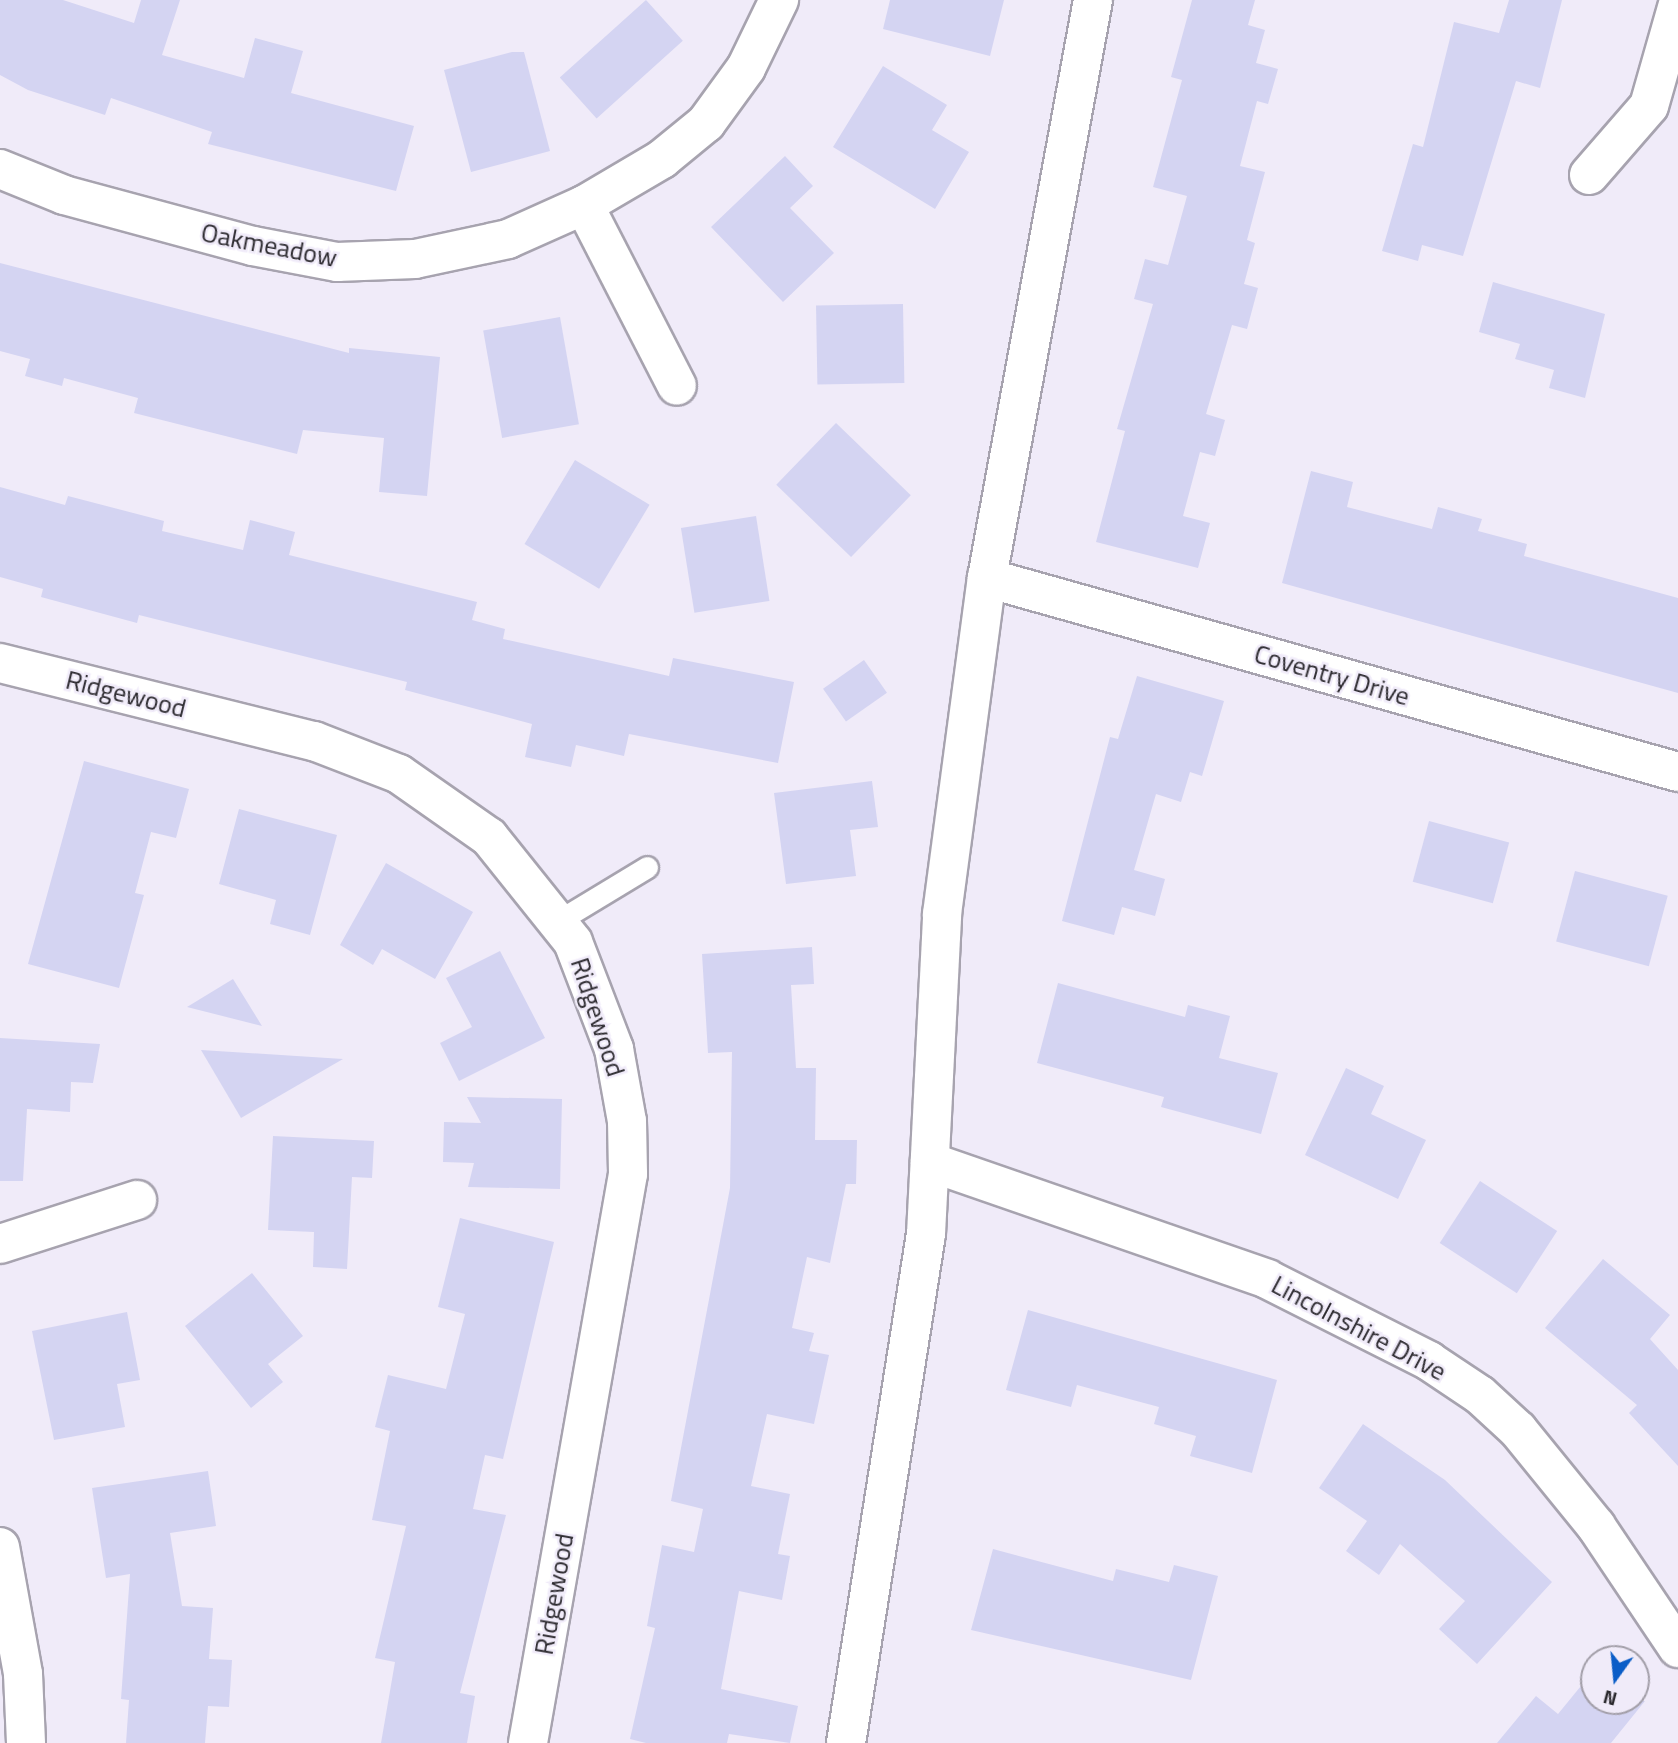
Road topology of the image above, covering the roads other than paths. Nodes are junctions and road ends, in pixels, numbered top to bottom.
1 (779, 0) edge
2 (1093, 0) edge
3 (1678, 4) edge
4 (0, 169) edge
5 (1588, 175) dead end
6 (584, 205) junction
7 (677, 386) dead end
8 (987, 578) junction
9 (0, 663) edge
10 (1678, 772) edge
11 (647, 867) dead end
12 (558, 921) junction
13 (930, 1163) junction
14 (137, 1200) dead end
15 (0, 1244) edge
16 (0, 1547) edge
17 (1678, 1648) edge
18 (26, 1743) edge
19 (528, 1743) edge
20 (847, 1743) edge

1 - 6 street, Oakmeadow
2 - 8 street
3 - 5 street
4 - 6 street, Oakmeadow
6 - 7 street
8 - 10 street, Coventry Drive
8 - 13 street
9 - 12 street, Ridgewood
11 - 12 lane
12 - 19 street, Ridgewood
13 - 17 street, Lincolnshire Drive
13 - 20 street
14 - 15 street
16 - 18 street

